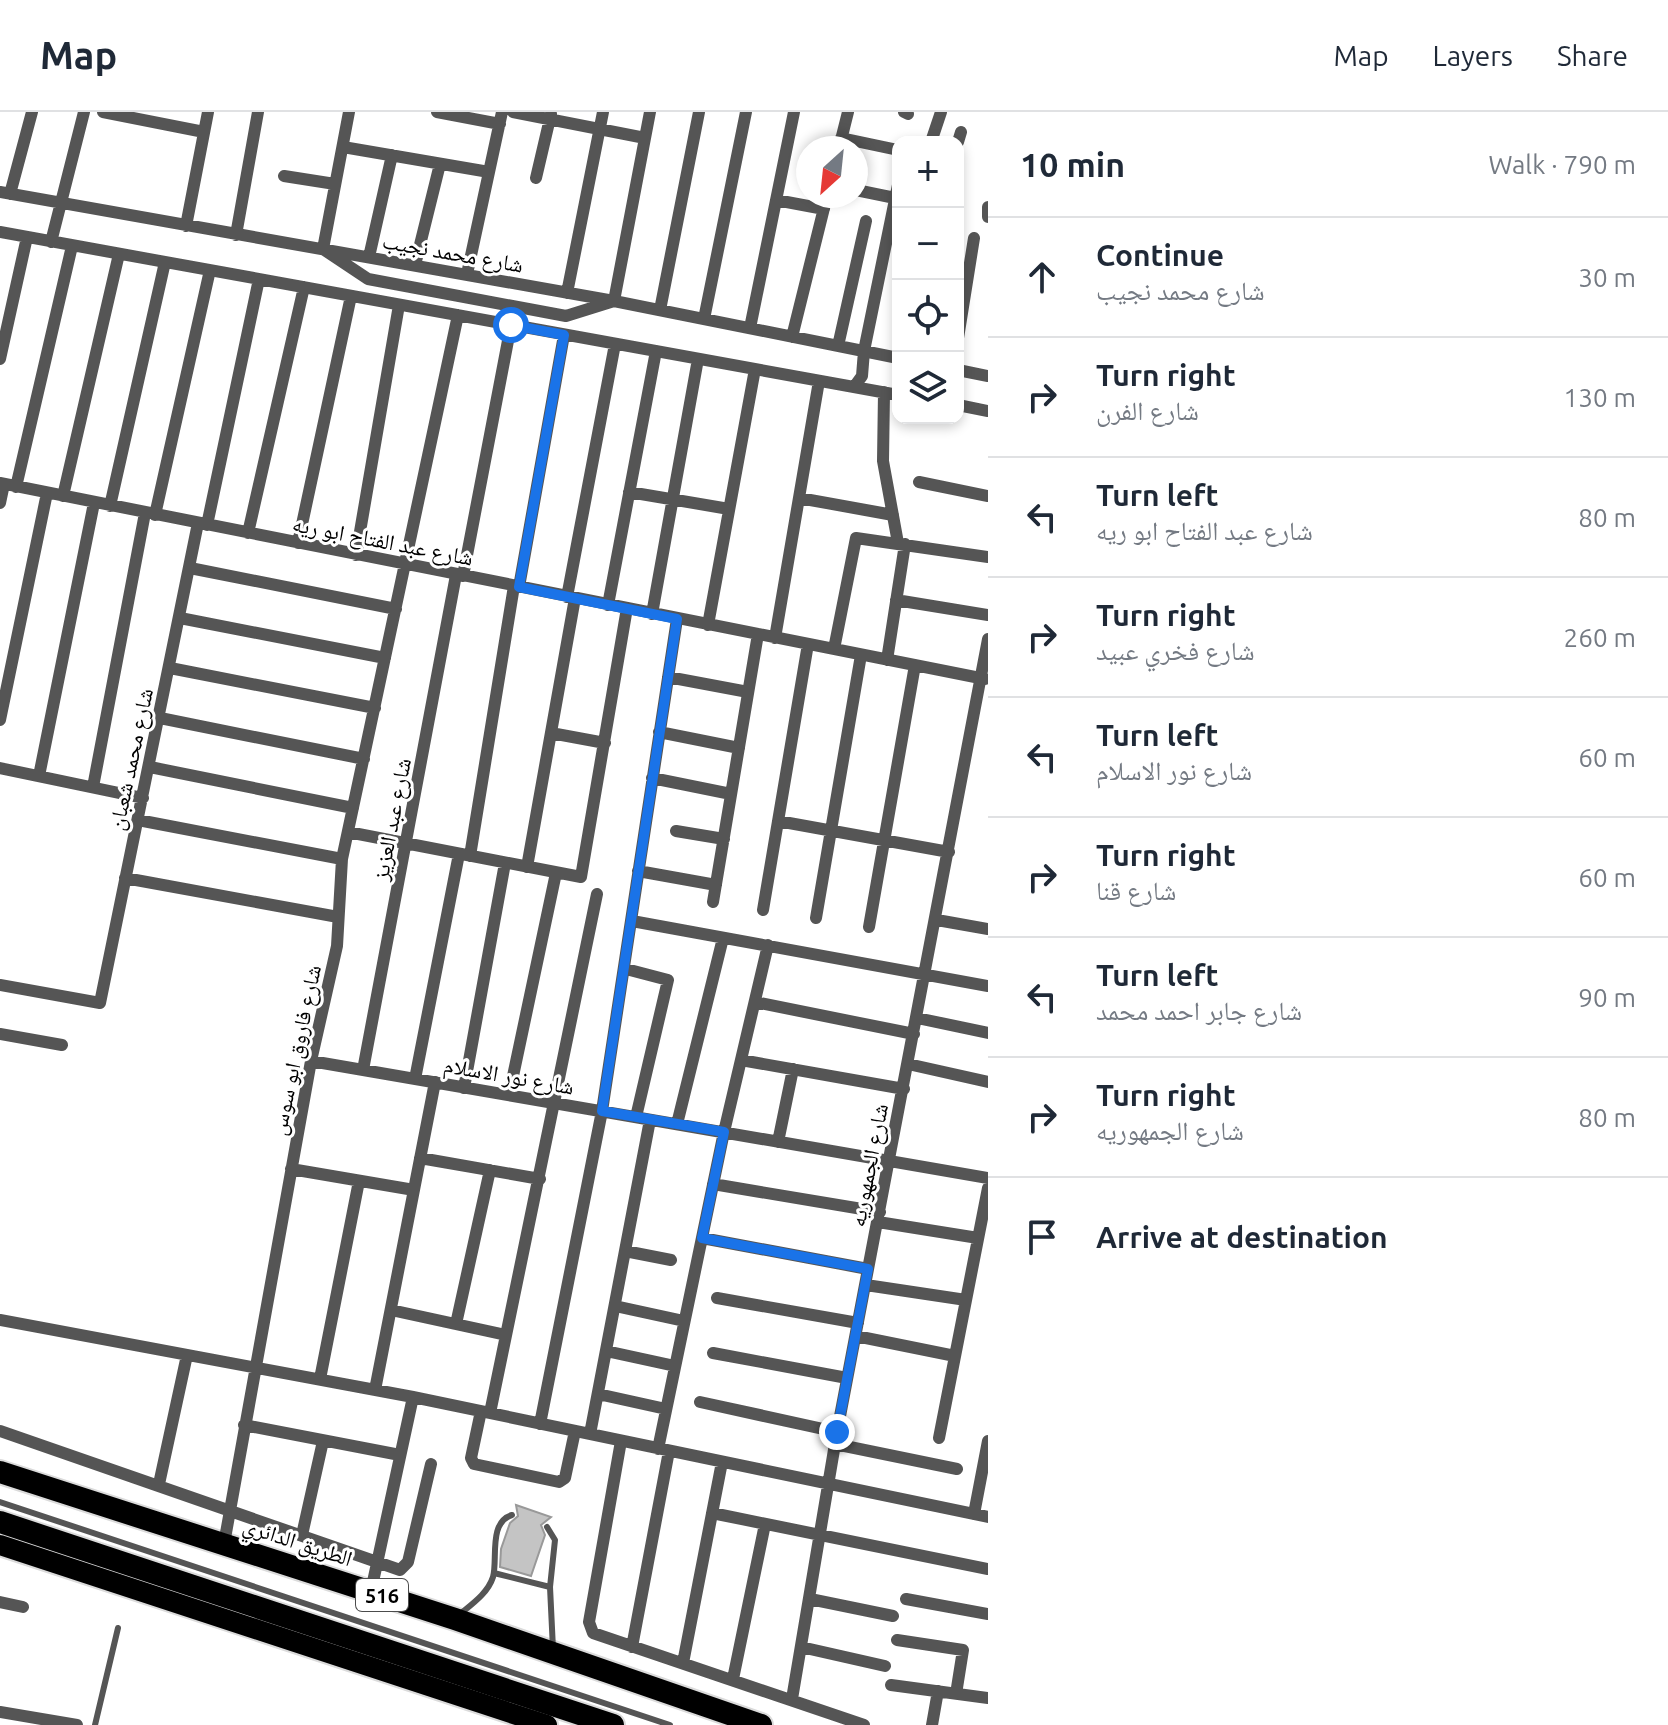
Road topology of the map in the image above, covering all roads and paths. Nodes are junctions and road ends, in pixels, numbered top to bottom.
1 (32, 112) edge
2 (84, 112) edge
3 (103, 112) edge
4 (208, 112) edge
5 (258, 112) edge
6 (349, 112) edge
7 (437, 112) edge
8 (513, 112) edge
9 (603, 112) edge
10 (650, 112) edge
11 (699, 112) edge
12 (746, 112) edge
13 (794, 112) edge
14 (848, 112) edge
15 (941, 112) edge
16 (550, 116) edge
17 (501, 118) edge
18 (600, 129) junction
19 (204, 132) junction
20 (842, 136) edge
21 (933, 136) edge
22 (645, 138) junction
23 (868, 146) edge
24 (343, 147) junction
25 (892, 149) edge
26 (392, 155) junction
27 (440, 164) junction
28 (489, 172) junction
29 (284, 176) dead end
30 (536, 178) dead end
31 (335, 184) junction
32 (868, 190) edge
33 (892, 191) edge
34 (5, 193) edge
35 (776, 200) junction
36 (796, 201) edge
37 (59, 203) junction
38 (988, 207) edge
39 (824, 208) edge
40 (893, 208) edge
41 (988, 217) edge
42 (866, 221) dead end
43 (186, 226) junction
44 (0, 232) edge
45 (236, 235) junction
46 (27, 237) junction
47 (974, 238) dead end
48 (51, 242) junction
49 (72, 246) junction
50 (323, 249) junction
51 (119, 254) junction
52 (369, 257) junction
53 (165, 262) junction
54 (415, 265) junction
55 (210, 270) junction
56 (467, 274) junction
57 (259, 279) junction
58 (304, 287) junction
59 (567, 293) junction
60 (351, 296) junction
61 (964, 300) edge
62 (614, 301) junction
63 (399, 305) junction
64 (660, 310) junction
65 (458, 315) junction
66 (704, 319) junction
67 (511, 325) junction
68 (750, 328) junction
69 (564, 335) junction
70 (792, 337) junction
71 (615, 344) junction
72 (838, 346) junction
73 (656, 351) junction
74 (864, 351) junction
75 (892, 357) edge
76 (0, 359) edge
77 (698, 359) junction
78 (755, 369) junction
79 (964, 371) edge
80 (988, 376) edge
81 (819, 381) junction
82 (854, 387) junction
83 (884, 392) junction
84 (892, 394) edge
85 (964, 406) edge
86 (988, 411) edge
87 (919, 482) dead end
88 (7, 485) edge
89 (629, 492) junction
90 (47, 493) junction
91 (63, 496) junction
92 (988, 496) edge
93 (799, 498) junction
94 (673, 499) junction
95 (0, 503) edge
96 (94, 503) junction
97 (110, 506) junction
98 (729, 509) junction
99 (150, 514) junction
100 (893, 515) junction
101 (202, 524) junction
102 (248, 533) junction
103 (298, 543) junction
104 (902, 544) junction
105 (356, 555) junction
106 (988, 557) edge
107 (405, 565) junction
108 (190, 568) junction
109 (460, 576) junction
110 (517, 587) junction
111 (571, 598) junction
112 (896, 600) junction
113 (608, 605) junction
114 (627, 608) junction
115 (396, 609) junction
116 (652, 614) junction
117 (988, 615) edge
118 (180, 618) junction
119 (677, 619) junction
120 (708, 625) junction
121 (758, 634) junction
122 (775, 638) junction
123 (988, 639) edge
124 (808, 644) junction
125 (834, 649) junction
126 (861, 655) junction
127 (385, 658) junction
128 (887, 660) junction
129 (915, 665) junction
130 (170, 668) junction
131 (668, 677) junction
132 (984, 679) edge
133 (748, 692) junction
134 (375, 708) junction
135 (160, 718) junction
136 (0, 720) edge
137 (659, 732) junction
138 (551, 733) junction
139 (605, 743) junction
140 (739, 748) junction
141 (364, 759) junction
142 (150, 767) junction
143 (0, 768) edge
144 (39, 776) junction
145 (652, 778) junction
146 (93, 787) junction
147 (731, 794) junction
148 (143, 798) junction
149 (353, 808) junction
150 (138, 820) junction
151 (778, 821) junction
152 (831, 830) junction
153 (676, 831) dead end
154 (348, 832) junction
155 (724, 839) junction
156 (885, 840) junction
157 (408, 844) junction
158 (949, 852) junction
159 (464, 855) junction
160 (342, 859) junction
161 (505, 863) junction
162 (527, 867) junction
163 (638, 871) junction
164 (556, 873) junction
165 (125, 878) junction
166 (716, 885) junction
167 (597, 894) dead end
168 (713, 902) dead end
169 (763, 910) dead end
170 (338, 917) junction
171 (816, 918) dead end
172 (937, 920) junction
173 (632, 921) junction
174 (869, 927) dead end
175 (988, 929) edge
176 (723, 938) junction
177 (768, 945) junction
178 (626, 969) junction
179 (926, 974) junction
180 (0, 985) edge
181 (988, 986) edge
182 (755, 1002) junction
183 (917, 1018) junction
184 (988, 1033) edge
185 (0, 1034) edge
186 (914, 1034) junction
187 (62, 1045) dead end
188 (741, 1060) junction
189 (311, 1061) junction
190 (908, 1064) junction
191 (793, 1069) junction
192 (363, 1070) junction
193 (415, 1079) junction
194 (435, 1082) junction
195 (988, 1082) edge
196 (464, 1088) junction
197 (904, 1089) junction
198 (509, 1095) junction
199 (556, 1103) junction
200 (602, 1111) junction
201 (636, 1117) junction
202 (650, 1120) junction
203 (677, 1124) junction
204 (724, 1132) junction
205 (778, 1142) junction
206 (420, 1158) junction
207 (890, 1161) junction
208 (291, 1169) junction
209 (490, 1170) junction
210 (988, 1178) edge
211 (540, 1179) junction
212 (359, 1181) junction
213 (713, 1184) junction
214 (988, 1188) edge
215 (414, 1190) junction
216 (879, 1217) junction
217 (702, 1238) junction
218 (978, 1238) junction
219 (625, 1251) junction
220 (671, 1260) dead end
221 (868, 1269) junction
222 (866, 1285) junction
223 (717, 1298) dead end
224 (966, 1300) junction
225 (615, 1306) junction
226 (391, 1310) junction
227 (0, 1320) edge
228 (684, 1321) junction
229 (858, 1323) junction
230 (456, 1324) junction
231 (506, 1335) junction
232 (856, 1336) junction
233 (606, 1351) junction
234 (713, 1353) dead end
235 (187, 1355) junction
236 (955, 1356) junction
237 (675, 1366) junction
238 (255, 1367) junction
239 (847, 1378) junction
240 (320, 1379) junction
241 (375, 1390) junction
242 (598, 1394) junction
243 (413, 1397) junction
244 (700, 1402) dead end
245 (666, 1409) junction
246 (485, 1412) junction
247 (540, 1424) junction
248 (244, 1425) junction
249 (0, 1431) edge
250 (575, 1431) junction
251 (590, 1434) junction
252 (836, 1438) junction
253 (939, 1438) dead end
254 (323, 1441) junction
255 (621, 1441) junction
256 (988, 1441) edge
257 (663, 1450) junction
258 (400, 1455) junction
259 (722, 1462) junction
260 (431, 1464) dead end
261 (957, 1469) dead end
262 (0, 1472) edge
263 (159, 1484) junction
264 (830, 1485) junction
265 (0, 1502) edge
266 (229, 1508) junction
267 (712, 1513) junction
268 (974, 1514) junction
269 (512, 1515) dead end
270 (988, 1517) edge
271 (0, 1522) edge
272 (765, 1524) junction
273 (547, 1527) dead end
274 (302, 1535) junction
275 (821, 1536) junction
276 (224, 1544) junction
277 (0, 1545) edge
278 (376, 1562) junction
279 (988, 1569) edge
280 (494, 1573) junction
281 (550, 1587) junction
282 (371, 1591) junction
283 (810, 1599) junction
284 (906, 1599) dead end
285 (0, 1602) edge
286 (23, 1607) dead end
287 (988, 1614) edge
288 (893, 1616) dead end
289 (455, 1619) junction
290 (118, 1628) dead end
291 (897, 1640) dead end
292 (632, 1647) junction
293 (801, 1647) junction
294 (553, 1653) junction
295 (683, 1663) junction
296 (885, 1666) dead end
297 (733, 1679) junction
298 (891, 1685) dead end
299 (938, 1691) junction
300 (956, 1694) junction
301 (988, 1698) edge
302 (792, 1699) junction
303 (0, 1712) edge
304 (45, 1722) edge
305 (77, 1725) edge
306 (95, 1725) edge
307 (547, 1725) edge
308 (613, 1725) edge
309 (670, 1725) edge
310 (761, 1725) edge
311 (864, 1725) edge
312 (932, 1725) edge

1 - 34 street
2 - 37 street
3 - 19 street
4 - 19 street
5 - 45 street
6 - 24 street
7 - 17 street
8 - 16 street
9 - 18 street
10 - 22 street
11 - 64 street
12 - 66 street
13 - 35 street
14 - 20 street
15 - 21 street
16 - 18 street
16 - 30 street
17 - 28 street
18 - 22 street
18 - 59 street
19 - 43 street
22 - 62 street
23 - 25 street
24 - 26 street
24 - 31 street
26 - 27 street
26 - 52 street
27 - 28 street
27 - 54 street
28 - 56 street
29 - 31 street
31 - 50 street
32 - 33 street
34 - 37 street, شارع محمد نجيب
35 - 36 street
35 - 68 street
37 - 43 street, شارع محمد نجيب
37 - 48 street
38 - 41 street
39 - 70 street
40 - 74 street
42 - 72 street
43 - 45 street, شارع محمد نجيب
44 - 46 street
45 - 50 street, شارع محمد نجيب
46 - 48 street
46 - 76 street
47 - 61 street
48 - 49 street
49 - 51 street
49 - 88 street
50 - 52 street, شارع محمد نجيب
50 - 62 street
51 - 53 street
51 - 91 street
52 - 54 street, شارع محمد نجيب
53 - 55 street
53 - 97 street
54 - 56 street, شارع محمد نجيب
55 - 57 street
55 - 99 street
56 - 59 street, شارع محمد نجيب
57 - 58 street
57 - 101 street, شارع محمد شعبان
58 - 60 street
58 - 102 street
59 - 62 street, شارع محمد نجيب
60 - 63 street
60 - 103 street
62 - 64 street, شارع محمد نجيب
63 - 65 street
63 - 105 street
64 - 66 street, شارع محمد نجيب
65 - 67 street
65 - 107 street, شارع فاروق ابو سوس
66 - 68 street, شارع محمد نجيب
67 - 69 street
67 - 109 street, شارع عبد العزيز
68 - 70 street, شارع محمد نجيب
69 - 71 street
69 - 110 street
70 - 72 street, شارع محمد نجيب
71 - 73 street
71 - 111 street
72 - 74 street, شارع محمد نجيب
73 - 77 street
73 - 89 street
74 - 75 street, شارع محمد نجيب
74 - 82 street
77 - 78 street
77 - 94 street
78 - 81 street
78 - 98 street
79 - 80 street
81 - 82 street
81 - 93 street
82 - 83 street
83 - 84 street
83 - 100 street
85 - 86 street
87 - 92 street
88 - 90 street, شارع عبد الفتاح ابو ريه
88 - 95 street
89 - 94 street
89 - 113 street
90 - 91 street, شارع عبد الفتاح ابو ريه
90 - 136 street
91 - 96 street, شارع عبد الفتاح ابو ريه
93 - 100 street
93 - 122 street
94 - 98 street
94 - 116 street
96 - 97 street, شارع عبد الفتاح ابو ريه
96 - 144 street
97 - 99 street, شارع عبد الفتاح ابو ريه
98 - 120 street
99 - 101 street, شارع عبد الفتاح ابو ريه
99 - 146 street
100 - 104 street
101 - 102 street, شارع عبد الفتاح ابو ريه
101 - 108 street, شارع محمد شعبان
102 - 103 street, شارع عبد الفتاح ابو ريه
103 - 105 street, شارع عبد الفتاح ابو ريه
104 - 106 street
104 - 112 street
104 - 125 street
105 - 107 street, شارع عبد الفتاح ابو ريه
107 - 109 street, شارع عبد الفتاح ابو ريه
107 - 115 street, شارع فاروق ابو سوس
108 - 115 street
108 - 118 street, شارع محمد شعبان
109 - 110 street, شارع عبد الفتاح ابو ريه
109 - 157 street, شارع عبد العزيز
110 - 111 street, شارع عبد الفتاح ابو ريه
110 - 159 street
111 - 113 street, شارع عبد الفتاح ابو ريه
111 - 138 street
112 - 117 street
112 - 128 street
113 - 114 street, شارع عبد الفتاح ابو ريه
114 - 116 street, شارع عبد الفتاح ابو ريه
114 - 139 street
115 - 127 street, شارع فاروق ابو سوس
116 - 119 street, شارع عبد الفتاح ابو ريه
118 - 127 street
118 - 130 street, شارع محمد شعبان
119 - 120 street, شارع عبد الفتاح ابو ريه
119 - 131 street
120 - 121 street, شارع عبد الفتاح ابو ريه
121 - 122 street, شارع عبد الفتاح ابو ريه
121 - 133 street
122 - 124 street, شارع عبد الفتاح ابو ريه
123 - 132 street, شارع الجمهوريه
124 - 125 street, شارع عبد الفتاح ابو ريه
124 - 151 street
125 - 126 street, شارع عبد الفتاح ابو ريه
126 - 128 street, شارع عبد الفتاح ابو ريه
126 - 152 street
127 - 134 street, شارع فاروق ابو سوس
128 - 129 street, شارع عبد الفتاح ابو ريه
129 - 132 street, شارع عبد الفتاح ابو ريه
129 - 156 street
130 - 134 street
130 - 135 street, شارع محمد شعبان
131 - 133 street
131 - 137 street
132 - 158 street, شارع الجمهوريه
133 - 140 street
134 - 141 street, شارع فاروق ابو سوس
135 - 141 street
135 - 142 street, شارع محمد شعبان
137 - 140 street
137 - 145 street
138 - 139 street
138 - 162 street
139 - 164 street
140 - 147 street
141 - 149 street, شارع فاروق ابو سوس
142 - 148 street, شارع محمد شعبان
142 - 149 street
143 - 144 street
144 - 146 street
145 - 147 street
145 - 163 street
146 - 148 street
147 - 155 street
148 - 150 street, شارع محمد شعبان
149 - 154 street, شارع فاروق ابو سوس
150 - 160 street
150 - 165 street, شارع محمد شعبان
151 - 152 street
151 - 169 street
152 - 156 street
152 - 171 street
153 - 155 street
154 - 157 street
154 - 160 street, شارع فاروق ابو سوس
155 - 166 street
156 - 158 street
156 - 174 street
157 - 159 street
157 - 192 street, شارع عبد العزيز
158 - 172 street, شارع الجمهوريه
159 - 161 street
159 - 193 street
160 - 170 street, شارع فاروق ابو سوس
161 - 162 street
161 - 196 street
162 - 164 street
163 - 166 street
163 - 173 street
164 - 198 street
165 - 170 street
165 - 180 street, شارع محمد شعبان
166 - 168 street
167 - 199 street
170 - 189 street, شارع فاروق ابو سوس
172 - 175 street
172 - 179 street, شارع الجمهوريه
173 - 176 street
173 - 178 street
176 - 177 street
176 - 203 street
177 - 179 street
177 - 182 street
178 - 200 street
178 - 201 street
179 - 181 street
179 - 183 street, شارع الجمهوريه
182 - 186 street
182 - 188 street
183 - 184 street
183 - 186 street, شارع الجمهوريه
185 - 187 street
186 - 190 street, شارع الجمهوريه
188 - 191 street
188 - 204 street
189 - 192 street, شارع نور الاسلام
189 - 208 street, شارع فاروق ابو سوس
190 - 195 street
190 - 197 street, شارع الجمهوريه
191 - 197 street
191 - 205 street
192 - 193 street, شارع نور الاسلام
193 - 194 street, شارع نور الاسلام
194 - 196 street, شارع نور الاسلام
194 - 206 street
196 - 198 street, شارع نور الاسلام
197 - 207 street, شارع الجمهوريه
198 - 199 street, شارع نور الاسلام
199 - 200 street, شارع نور الاسلام
199 - 211 street
200 - 201 street, شارع نور الاسلام
200 - 247 street
201 - 202 street, شارع نور الاسلام
202 - 203 street, شارع نور الاسلام
202 - 219 street
203 - 204 street, شارع نور الاسلام
204 - 205 street, شارع نور الاسلام
204 - 213 street
205 - 207 street, شارع نور الاسلام
206 - 209 street
206 - 215 street
207 - 210 street, شارع نور الاسلام
207 - 216 street, شارع الجمهوريه
208 - 212 street
208 - 238 street, شارع فاروق ابو سوس
209 - 211 street
209 - 230 street
211 - 231 street
212 - 215 street
212 - 240 street
213 - 216 street
213 - 217 street
214 - 218 street
215 - 226 street
216 - 218 street
216 - 221 street, شارع الجمهوريه
217 - 221 street
217 - 228 street
218 - 224 street
219 - 220 street
219 - 225 street
221 - 222 street, شارع الجمهوريه
222 - 224 street
222 - 229 street, شارع الجمهوريه
223 - 229 street
224 - 236 street
225 - 228 street
225 - 233 street
226 - 230 street
226 - 241 street
227 - 235 street
228 - 237 street
229 - 232 street, شارع الجمهوريه
230 - 231 street
231 - 246 street
232 - 236 street
232 - 239 street, شارع الجمهوريه
233 - 237 street
233 - 242 street
234 - 239 street
235 - 238 street
235 - 263 street
236 - 253 street
237 - 245 street
238 - 240 street
238 - 248 street, شارع فاروق ابو سوس
239 - 252 street, شارع الجمهوريه
240 - 241 street
241 - 243 street
242 - 245 street
242 - 251 street
243 - 246 street
243 - 258 street
244 - 252 street
245 - 257 street
246 - 247 street
246 - 250 street
247 - 250 street
248 - 254 street
248 - 266 street, شارع فاروق ابو سوس
249 - 263 street
250 - 251 street
251 - 255 street
252 - 261 street
252 - 264 street, شارع الجمهوريه
254 - 258 street
254 - 274 street
255 - 257 street
255 - 292 street
256 - 268 street
257 - 259 street
257 - 292 street
258 - 278 street
259 - 264 street
259 - 267 street
260 - 278 street
262 - 276 highway, الطريق الدائري / 516
263 - 266 street
264 - 268 street
264 - 275 street, شارع الجمهوريه
265 - 309 lane
266 - 274 street
266 - 276 street, شارع فاروق ابو سوس
267 - 272 street
267 - 295 street
268 - 270 street
269 - 280 lane
271 - 308 highway, 516
272 - 275 street
272 - 297 street
273 - 281 lane
274 - 278 street
275 - 279 street
275 - 283 street, شارع الجمهوريه
276 - 282 highway, الطريق الدائري / 516
277 - 307 highway
278 - 282 street
280 - 281 lane
280 - 289 lane
281 - 294 lane
282 - 289 highway, الطريق الدائري / 516
283 - 288 street
283 - 293 street, شارع الجمهوريه
284 - 287 street
285 - 286 street
289 - 294 highway, الطريق الدائري / 516
290 - 306 lane
291 - 300 street
292 - 295 street
293 - 296 street
293 - 302 street, شارع الجمهوريه
294 - 310 highway, الطريق الدائري / 516
295 - 297 street
297 - 302 street
298 - 299 street
299 - 300 street
299 - 312 street
300 - 301 street
302 - 311 street
303 - 304 street
304 - 305 street

